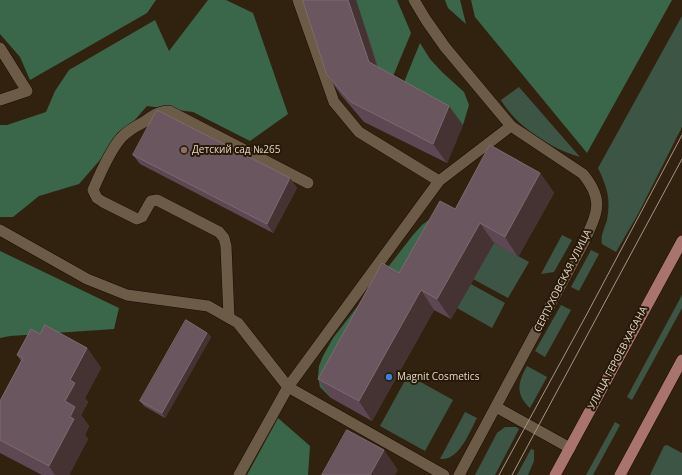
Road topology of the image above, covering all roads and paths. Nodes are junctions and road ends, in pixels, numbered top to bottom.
1 (298, 0) edge
2 (414, 0) edge
3 (0, 48) edge
4 (0, 100) edge
5 (511, 126) junction
6 (439, 181) junction
7 (308, 182) dead end
8 (0, 230) edge
9 (682, 241) edge
10 (229, 318) junction
11 (682, 360) edge
12 (288, 387) junction
13 (496, 407) junction
14 (570, 448) junction
15 (239, 475) edge
16 (444, 475) edge
17 (459, 475) edge
18 (555, 475) edge
19 (620, 475) edge

1 - 6 street
2 - 5 street, СЕРПУХОВСКАЯ УЛИЦА
3 - 4 street
5 - 6 street
5 - 13 street, СЕРПУХОВСКАЯ УЛИЦА
6 - 12 street
7 - 10 street
8 - 10 street
9 - 14 main road, УЛИЦА ГЕРОЕВ ХАСАНА
10 - 12 street
11 - 19 main road
12 - 15 street
12 - 16 street
13 - 14 street
13 - 17 street, СЕРПУХОВСКАЯ УЛИЦА
14 - 18 main road, УЛИЦА ГЕРОЕВ ХАСАНА

